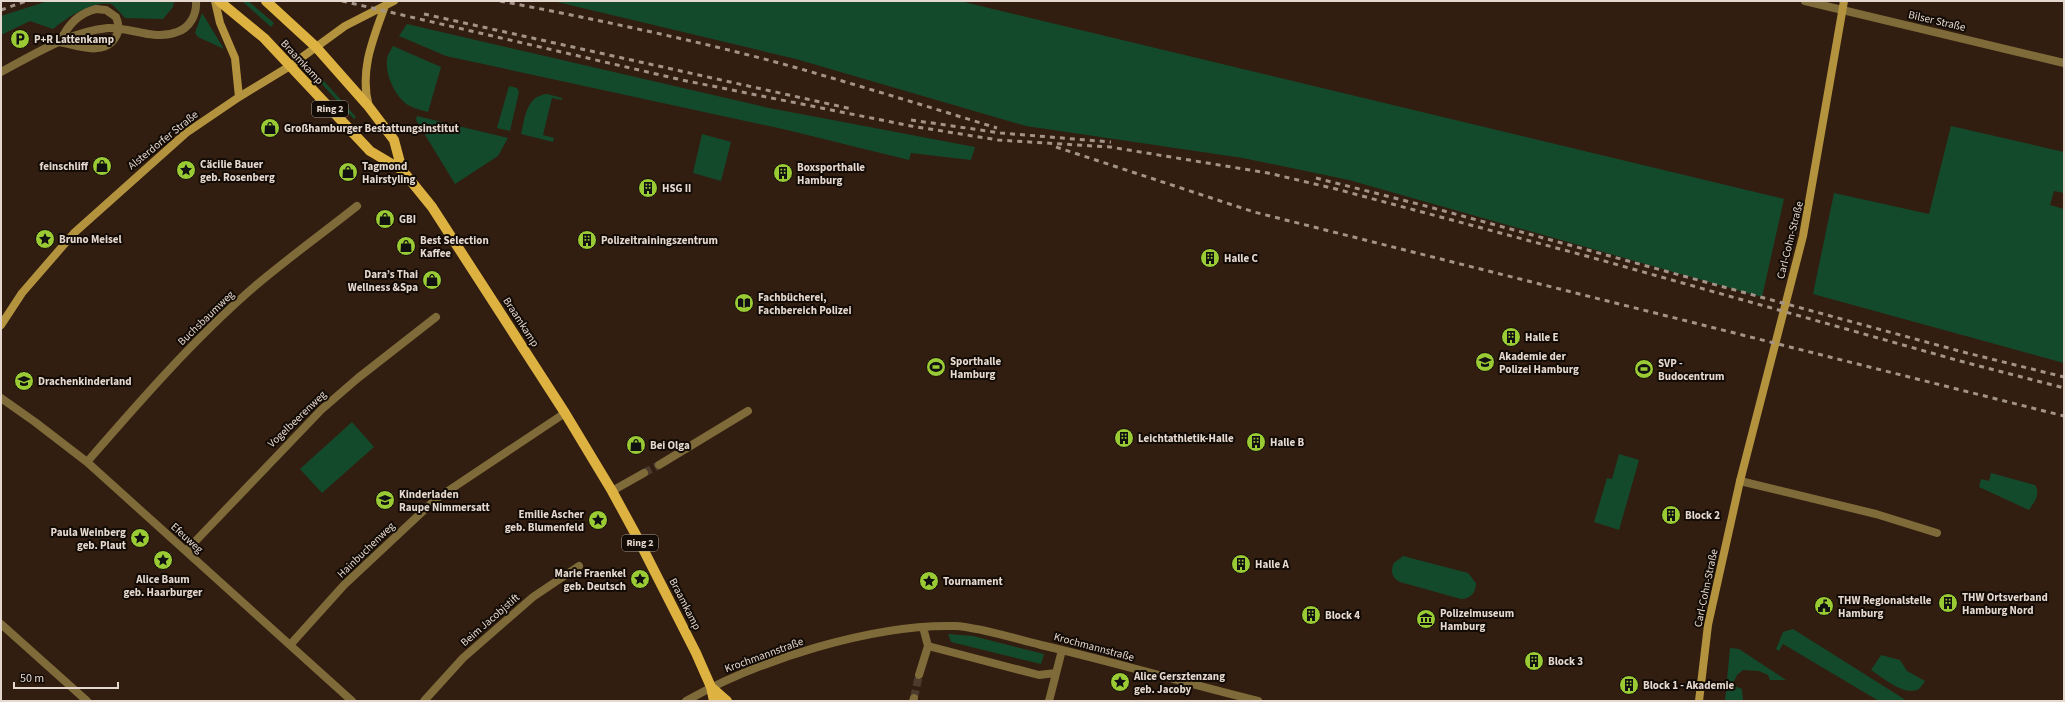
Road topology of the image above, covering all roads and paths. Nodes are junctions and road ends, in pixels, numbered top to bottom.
1 (196, 1) edge
2 (214, 1) edge
3 (219, 1) edge
4 (266, 1) edge
5 (394, 1) edge
6 (1806, 1) edge
7 (1844, 1) edge
8 (385, 6) junction
9 (1842, 10) junction
10 (119, 28) junction
11 (60, 42) junction
12 (316, 47) junction
13 (2064, 62) edge
14 (290, 66) junction
15 (1, 72) edge
16 (238, 97) junction
17 (369, 107) junction
18 (402, 170) junction
19 (357, 206) dead end
20 (436, 317) dead end
21 (1, 325) edge
22 (1, 398) edge
23 (748, 411) dead end
24 (565, 413) junction
25 (87, 462) junction
26 (658, 465) tunnel mouth
27 (644, 473) tunnel mouth
28 (1740, 481) junction
29 (612, 491) junction
30 (1937, 533) dead end
31 (186, 551) junction
32 (579, 566) dead end
33 (1, 624) edge
34 (923, 627) junction
35 (290, 645) junction
36 (928, 646) junction
37 (1062, 650) junction
38 (1056, 673) junction
39 (920, 675) tunnel mouth
40 (711, 687) junction
41 (87, 701) edge
42 (352, 701) edge
43 (424, 701) edge
44 (686, 701) edge
45 (714, 701) edge
46 (727, 701) edge
47 (1049, 701) edge
48 (1258, 701) edge
49 (1699, 701) edge

1 - 10 street
2 - 16 street
3 - 14 main road, Braamkamp / Ring 2
4 - 12 main road, Braamkamp / Ring 2
5 - 8 street, Alsterdorfer Straße
6 - 9 street, Bilser Straße
7 - 9 street, Carl-Cohn-Straße
8 - 12 street, Alsterdorfer Straße
8 - 17 street
9 - 13 street, Bilser Straße
9 - 28 street, Carl-Cohn-Straße
10 - 11 street
10 - 11 street
10 - 11 street
11 - 15 street
12 - 14 street, Alsterdorfer Straße
12 - 17 main road, Braamkamp / Ring 2
14 - 16 street, Alsterdorfer Straße
14 - 18 main road, Braamkamp / Ring 2
16 - 21 street, Alsterdorfer Straße
17 - 18 main road, Braamkamp / Ring 2
18 - 24 main road, Braamkamp / Ring 2
19 - 25 street, Buchsbaumweg
20 - 31 street, Vogelbeerenweg
22 - 25 street, Efeuweg
23 - 26 street
24 - 29 main road, Braamkamp / Ring 2
24 - 35 street, Hainbuchenweg
25 - 31 street, Efeuweg
27 - 29 street
28 - 30 street
28 - 49 street, Carl-Cohn-Straße
29 - 40 main road, Braamkamp / Ring 2
31 - 35 street, Efeuweg
32 - 43 street, Beim Jacobjstift
33 - 41 street
34 - 36 street
34 - 37 street, Krochmannstraße
34 - 40 street, Krochmannstraße
35 - 42 street, Efeuweg
36 - 38 street
36 - 39 street
37 - 38 street
37 - 48 street, Krochmannstraße
38 - 47 street
40 - 44 street, Krochmannstraße
40 - 45 main road, Braamkamp / Ring 2
40 - 46 main road, Braamkamp / Ring 2

